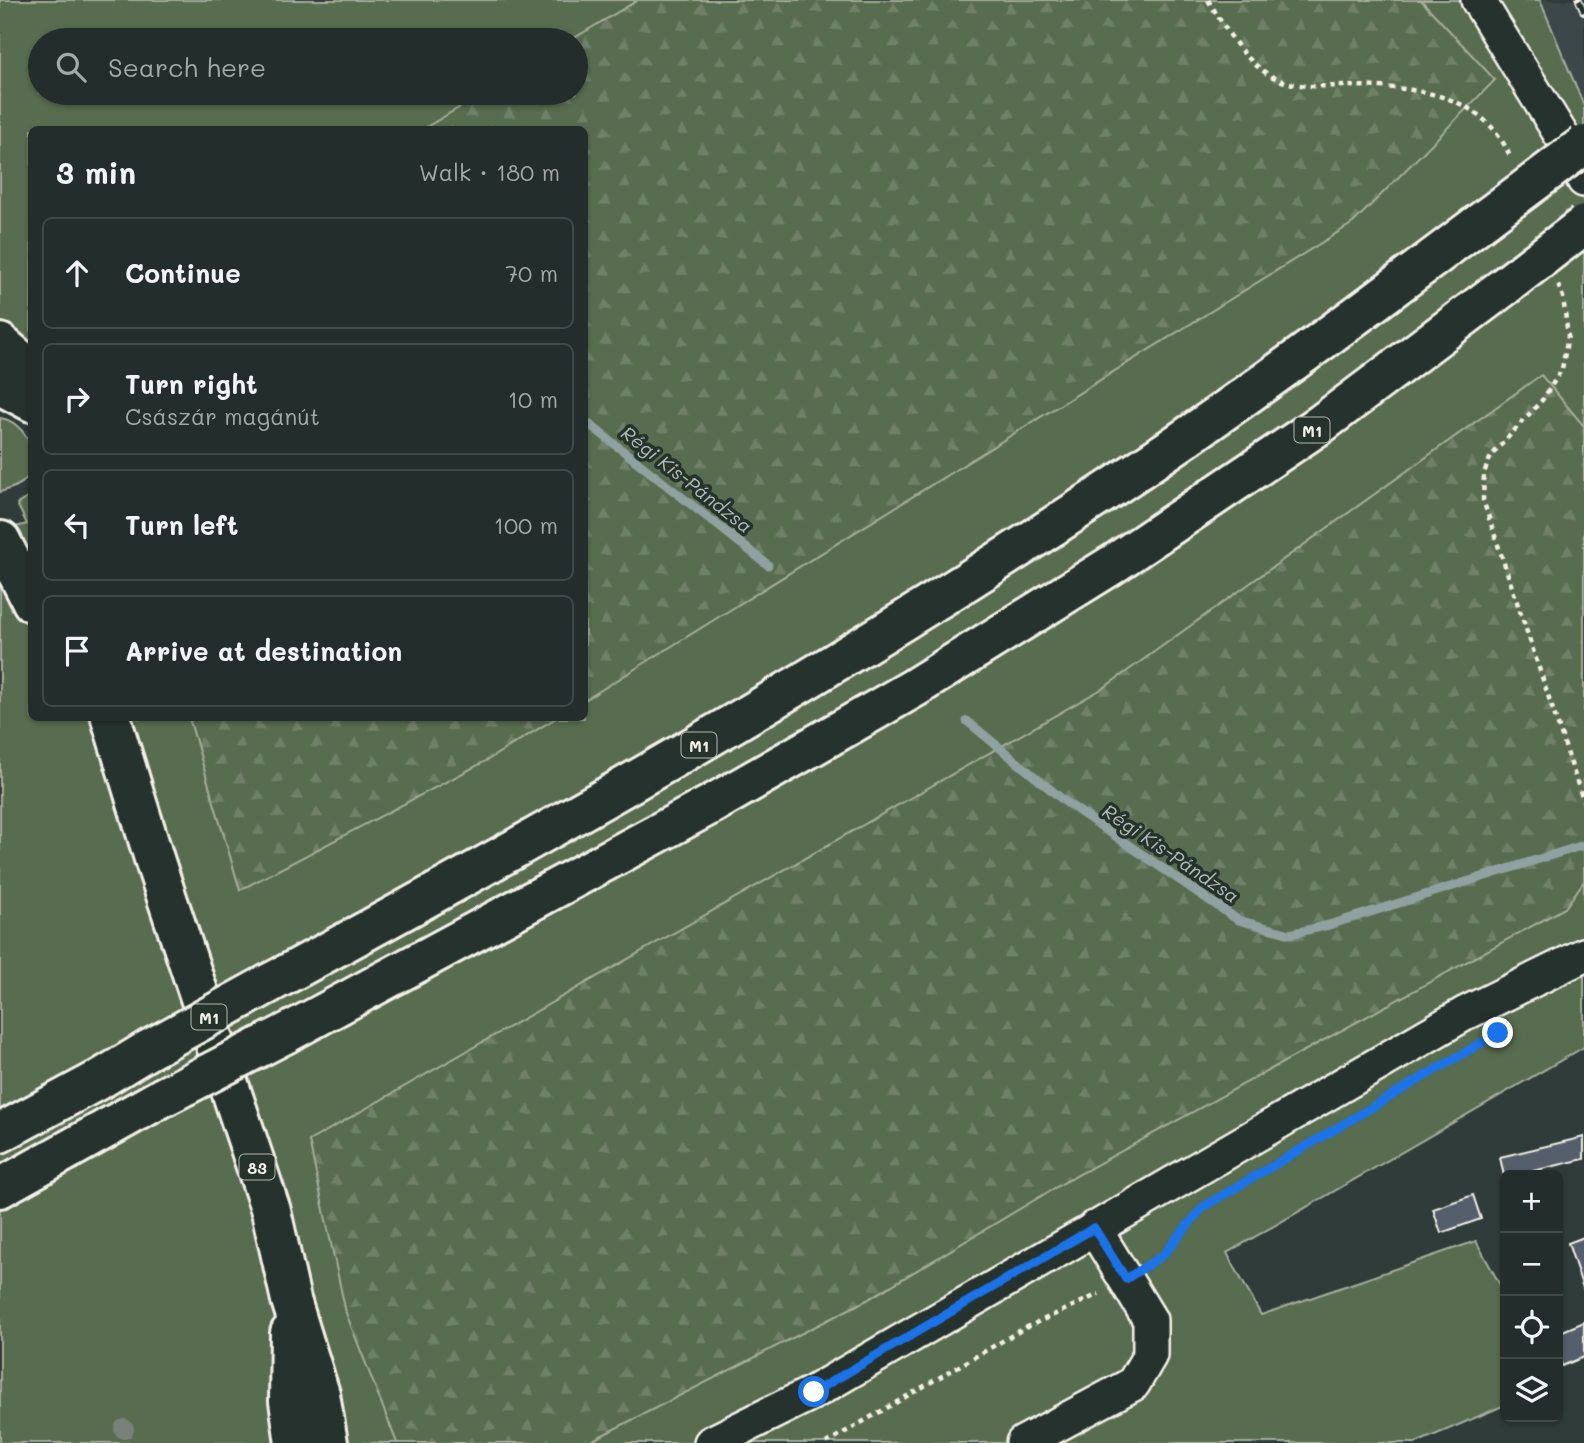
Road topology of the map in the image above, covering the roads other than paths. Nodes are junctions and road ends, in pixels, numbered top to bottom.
1 (1478, 0) edge
2 (1584, 145) edge
3 (1584, 180) edge
4 (1584, 225) edge
5 (0, 342) edge
6 (15, 383) edge
7 (28, 541) edge
8 (10, 566) edge
9 (98, 721) edge
10 (111, 721) edge
11 (126, 767) junction
12 (1584, 955) edge
13 (102, 1078) junction
14 (0, 1101) edge
15 (0, 1133) edge
16 (0, 1188) edge
17 (1094, 1228) junction
18 (291, 1300) junction
19 (814, 1392) junction
20 (295, 1443) edge
21 (328, 1443) edge
22 (711, 1443) edge
23 (740, 1443) edge
24 (1023, 1443) edge

1 - 3 street
2 - 13 main road, M1, bridge
4 - 16 main road, M1, bridge
5 - 6 main road
7 - 8 main road
9 - 11 main road, 83
10 - 11 main road, 83
11 - 18 main road, 83
12 - 17 street
13 - 14 main road
13 - 15 main road, M1
17 - 19 street
17 - 24 street
18 - 20 main road, 83
18 - 21 main road, 83
19 - 22 street
19 - 23 street

